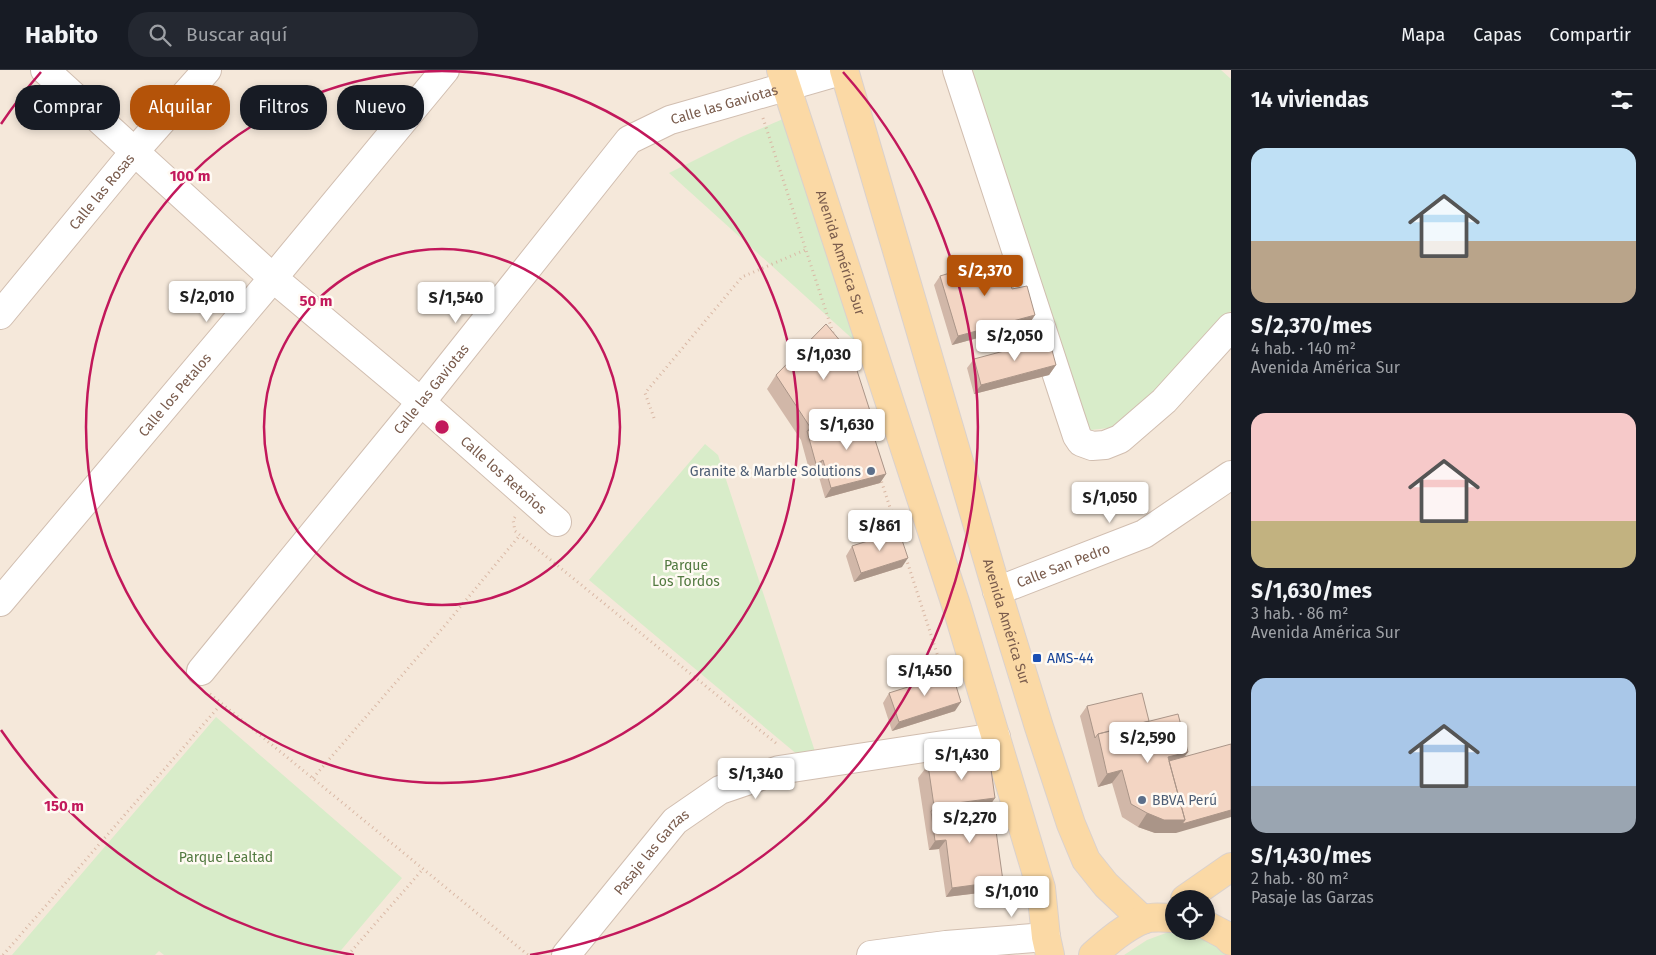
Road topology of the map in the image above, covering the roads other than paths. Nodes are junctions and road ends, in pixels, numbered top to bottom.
1 (45, 70) edge
2 (207, 70) edge
3 (445, 70) edge
4 (844, 70) edge
5 (957, 70) edge
6 (783, 79) edge
7 (135, 151) junction
8 (273, 278) junction
9 (4, 301) edge
10 (1231, 327) edge
11 (421, 402) junction
12 (1231, 475) edge
13 (558, 522) dead end
14 (997, 591) junction
15 (0, 602) edge
16 (201, 672) road end
17 (996, 737) junction
18 (1231, 867) edge
19 (1198, 890) edge
20 (1162, 915) edge
21 (1215, 930) edge
22 (1231, 941) edge
23 (1048, 946) edge
24 (886, 954) edge
25 (566, 955) edge
26 (1093, 955) edge

1 - 7 street, Calle los Retoños
2 - 7 street, Calle las Rosas
3 - 8 street, Calle los Petalos
4 - 6 street, Calle las Gaviotas
4 - 14 main road, Avenida América Sur
5 - 10 street
6 - 11 street, Calle las Gaviotas
6 - 17 main road, Avenida América Sur
7 - 8 street, Calle los Retoños
7 - 9 street, Calle las Rosas
8 - 11 street, Calle los Retoños
8 - 15 street, Calle los Petalos
11 - 13 street, Calle los Retoños
11 - 16 street, Calle las Gaviotas
12 - 14 street, Calle San Pedro
14 - 20 main road, Avenida América Sur
17 - 23 main road, Avenida América Sur
17 - 25 street, Pasaje las Garzas
18 - 19 main road
20 - 26 main road
21 - 22 main road
23 - 24 street

